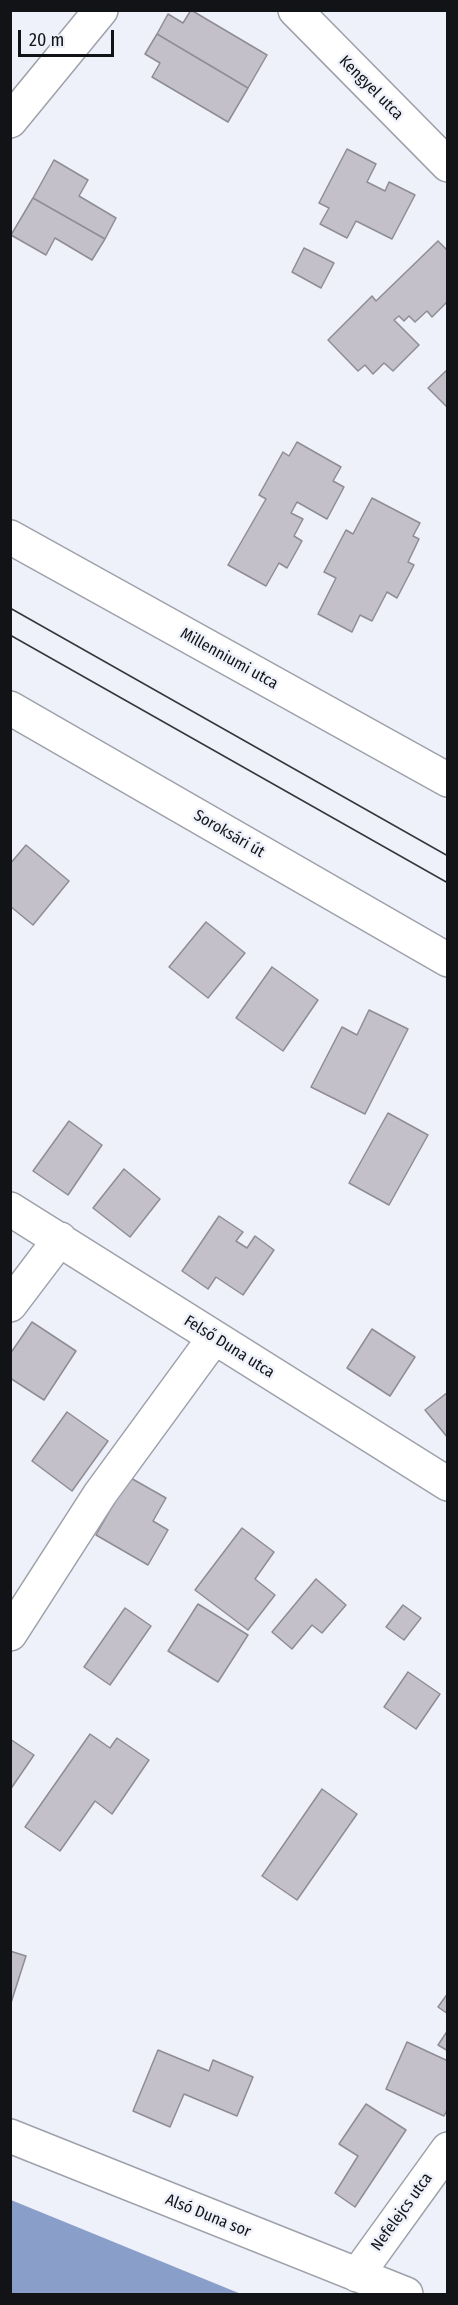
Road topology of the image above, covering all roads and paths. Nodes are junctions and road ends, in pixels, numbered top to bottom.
1 (101, 10) edge
2 (295, 10) edge
3 (10, 121) edge
4 (447, 165) edge
5 (10, 537) edge
6 (10, 708) edge
7 (447, 780) edge
8 (447, 960) edge
9 (10, 1209) edge
10 (60, 1239) junction
11 (10, 1305) edge
12 (214, 1338) junction
13 (447, 1484) edge
14 (10, 1634) edge
15 (10, 2136) edge
16 (447, 2149) edge
17 (357, 2275) junction
18 (406, 2295) edge

1 - 3 street
2 - 4 street, Kengyel utca
5 - 7 street, Millenniumi utca
6 - 8 street, Soroksári út
9 - 10 street, Felső Duna utca
10 - 11 street
10 - 12 street, Felső Duna utca
12 - 13 street, Felső Duna utca
12 - 14 street
15 - 17 street, Alsó Duna sor
16 - 17 street, Nefelejcs utca
17 - 18 street, Alsó Duna sor

